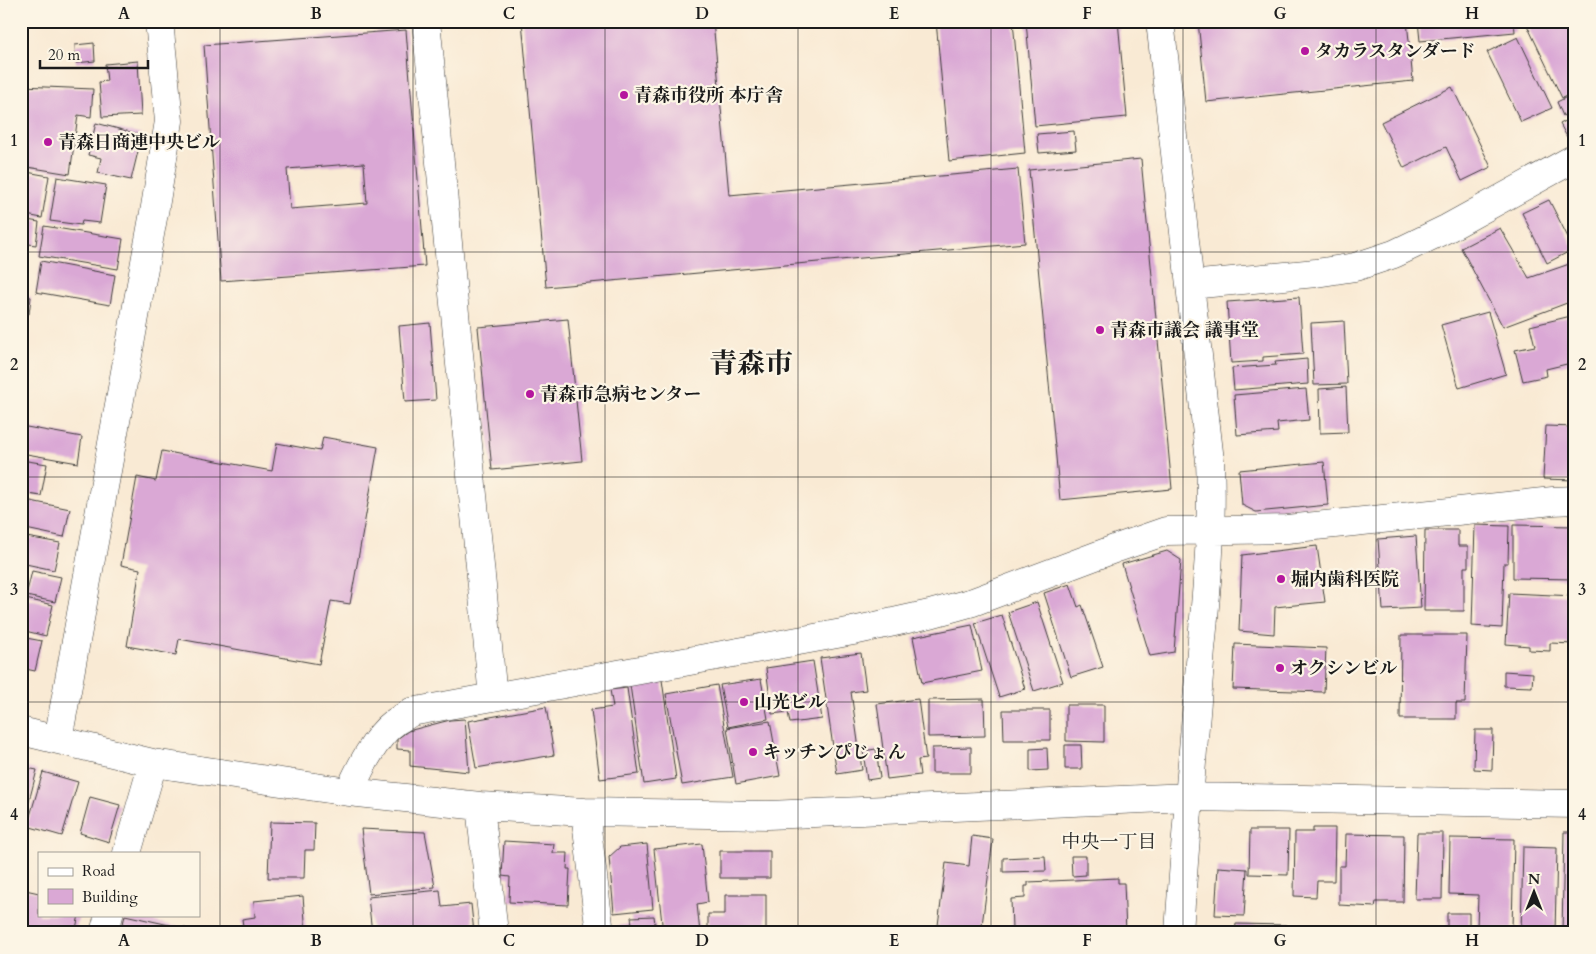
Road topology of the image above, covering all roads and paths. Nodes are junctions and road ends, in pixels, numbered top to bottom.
1 (159, 21) edge
2 (426, 21) edge
3 (1160, 21) edge
4 (1575, 158) edge
5 (1190, 285) junction
6 (1575, 500) edge
7 (1210, 530) junction
8 (493, 697) junction
9 (21, 732) edge
10 (58, 740) junction
11 (152, 763) junction
12 (349, 792) junction
13 (1188, 797) junction
14 (1575, 804) edge
15 (480, 806) junction
16 (585, 812) junction
17 (127, 852) edge
18 (109, 916) edge
19 (104, 933) edge
20 (494, 933) edge
21 (600, 933) edge
22 (1179, 933) edge

1 - 10 street
2 - 8 street
3 - 5 street
4 - 5 street
5 - 7 street
6 - 7 street
7 - 8 street
7 - 13 street
8 - 12 street
9 - 10 street
10 - 11 street
11 - 12 street
11 - 17 street
12 - 15 street
13 - 14 street
13 - 16 street
13 - 22 street
15 - 16 street
15 - 20 street
16 - 21 street
18 - 19 street

